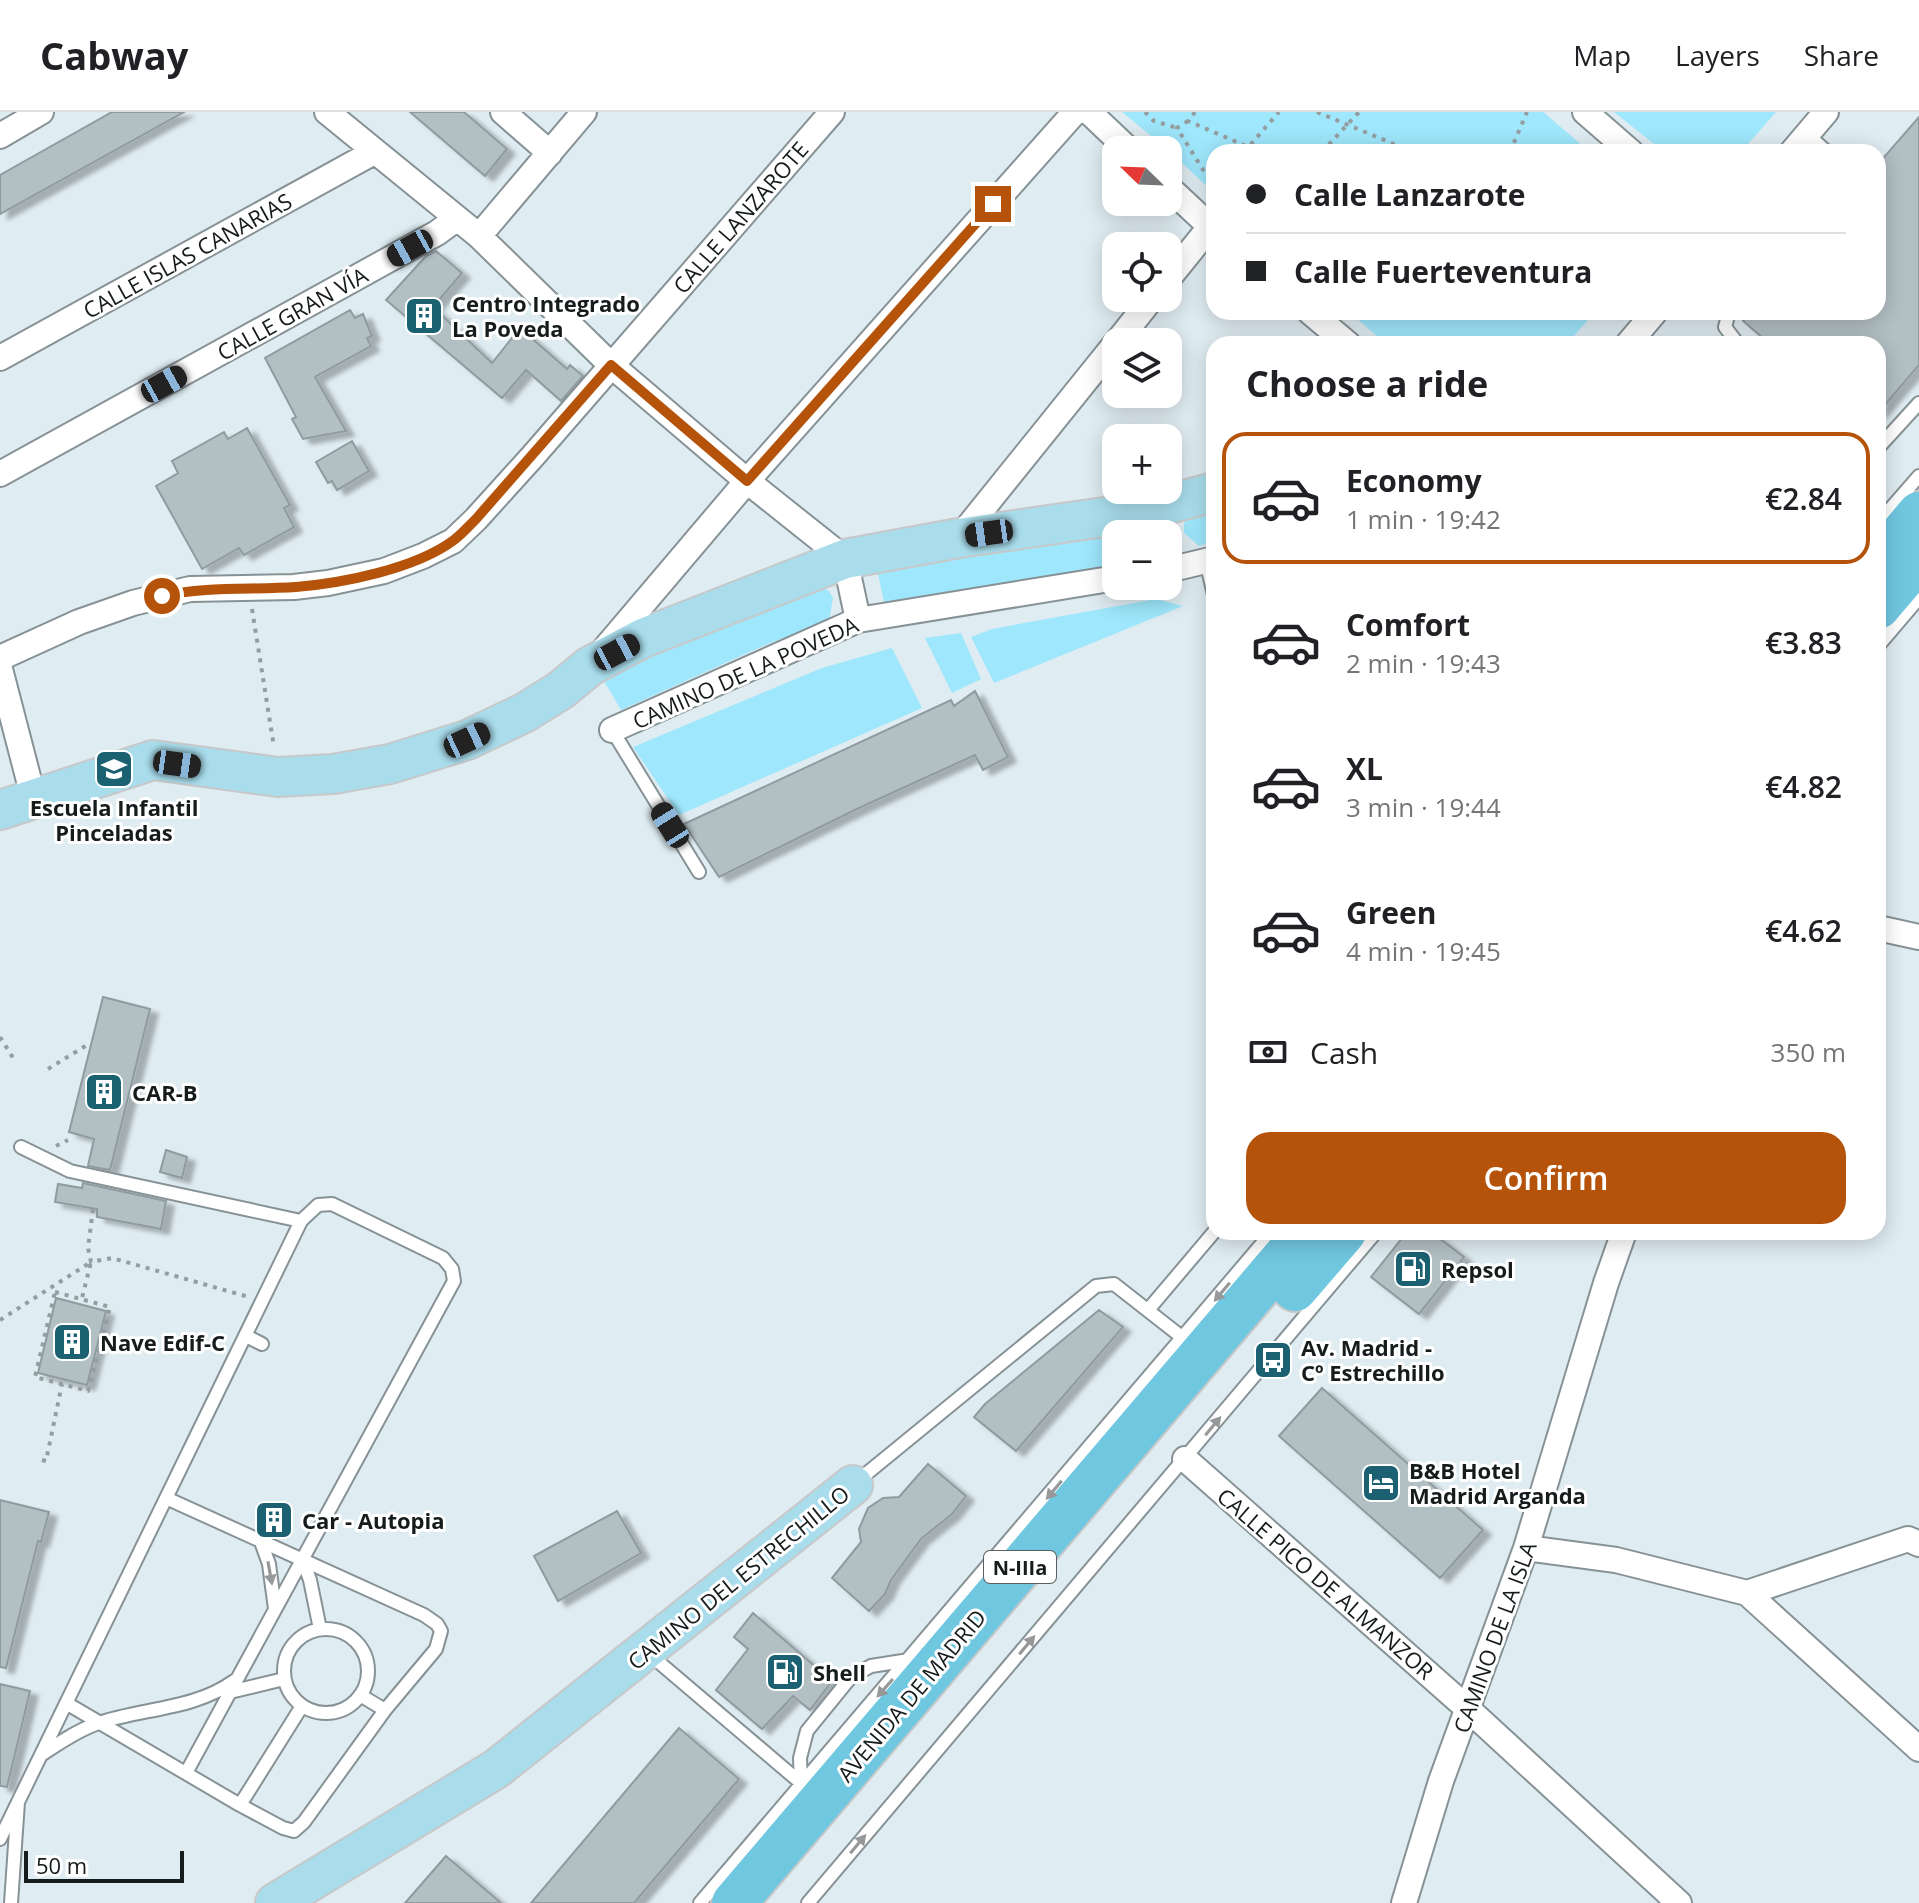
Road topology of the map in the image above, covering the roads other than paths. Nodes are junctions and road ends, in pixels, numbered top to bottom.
1 (41, 112) edge
2 (327, 112) edge
3 (503, 112) edge
4 (584, 112) edge
5 (832, 112) edge
6 (1075, 112) edge
7 (1089, 112) edge
8 (1585, 112) edge
9 (1826, 112) edge
10 (0, 136) edge
11 (1114, 136) edge
12 (1799, 143) edge
13 (1622, 144) edge
14 (374, 152) junction
15 (550, 153) junction
16 (1182, 200) edge
17 (456, 219) junction
18 (1206, 222) edge
19 (1206, 235) edge
20 (479, 236) junction
21 (1182, 263) edge
22 (1141, 312) edge
23 (1320, 320) edge
24 (1128, 328) edge
25 (1338, 336) edge
26 (0, 358) edge
27 (1102, 360) edge
28 (611, 365) junction
29 (1919, 403) edge
30 (1886, 443) edge
31 (0, 474) edge
32 (1919, 476) edge
33 (747, 481) junction
34 (1206, 494) edge
35 (1886, 514) edge
36 (1919, 514) edge
37 (959, 538) junction
38 (1886, 553) edge
39 (845, 559) junction
40 (1919, 559) edge
41 (1206, 561) edge
42 (1182, 567) edge
43 (1102, 580) edge
44 (1886, 598) edge
45 (1919, 598) edge
46 (858, 620) junction
47 (1886, 637) edge
48 (0, 658) edge
49 (590, 666) junction
50 (0, 669) edge
51 (612, 730) joint
52 (17, 805) edge
53 (699, 872) dead end
54 (1886, 930) edge
55 (1919, 937) edge
56 (21, 1147) dead end
57 (301, 1221) junction
58 (1207, 1240) edge
59 (1265, 1240) edge
60 (1299, 1240) edge
61 (1337, 1240) edge
62 (1369, 1240) edge
63 (1621, 1240) edge
64 (1148, 1310) junction
65 (246, 1336) junction
66 (1183, 1338) junction
67 (262, 1344) dead end
68 (1185, 1459) junction
69 (853, 1485) joint
70 (166, 1498) junction
71 (260, 1539) junction
72 (1919, 1544) edge
73 (1526, 1548) junction
74 (302, 1558) junction
75 (1747, 1593) junction
76 (275, 1609) junction
77 (320, 1629) junction
78 (645, 1651) junction
79 (910, 1659) junction
80 (236, 1679) junction
81 (284, 1679) junction
82 (230, 1692) junction
83 (360, 1695) junction
84 (66, 1703) junction
85 (302, 1706) junction
86 (1468, 1709) junction
87 (385, 1710) junction
88 (97, 1723) junction
89 (1919, 1749) edge
90 (40, 1756) junction
91 (186, 1773) junction
92 (801, 1783) junction
93 (18, 1802) junction
94 (240, 1805) junction
95 (0, 1839) edge
96 (11, 1903) edge
97 (275, 1903) edge
98 (700, 1903) edge
99 (734, 1903) edge
100 (773, 1903) edge
101 (808, 1903) edge
102 (1404, 1903) edge
103 (1679, 1903) edge

1 - 10 street
2 - 14 street
3 - 15 street
4 - 15 street
5 - 28 street, CALLE LANZAROTE
6 - 33 street
7 - 11 street
8 - 13 street
9 - 12 street
14 - 17 street
14 - 26 street, CALLE ISLAS CANARIAS
15 - 20 street
16 - 18 street
17 - 20 street
17 - 31 street, CALLE GRAN VÍA
19 - 21 street
20 - 28 street
22 - 24 street
23 - 25 street
27 - 37 street
28 - 33 street
28 - 48 street, CALLE LANZAROTE
29 - 30 lane
32 - 35 lane
33 - 39 street
33 - 49 street
34 - 37 main road
36 - 38 highway
37 - 39 main road
39 - 46 street
39 - 49 main road
40 - 44 highway
41 - 42 street
43 - 46 street, CAMINO DE LA POVEDA
45 - 47 lane
46 - 51 street, CAMINO DE LA POVEDA
49 - 52 main road
50 - 52 street
51 - 53 lane
54 - 55 street
56 - 57 lane
57 - 65 lane
57 - 74 lane
58 - 64 lane
59 -> 66 lane
60 - 99 highway, AVENIDA DE MADRID / N-IIIa
61 - 100 highway, AVENIDA DE MADRID / N-IIIa
68 -> 62 lane
63 - 73 street, CAMINO DE LA ISLA
64 - 66 lane, CAMINO DEL ESTRECHILLO
64 - 69 lane, CAMINO DEL ESTRECHILLO
65 - 67 lane
65 - 70 lane
66 -> 79 lane
68 - 86 street, CALLE PICO DE ALMANZOR
101 -> 68 lane
69 - 78 main road, CAMINO DEL ESTRECHILLO
70 - 71 lane
70 - 84 lane
71 - 74 lane
71 -> 76 lane
72 - 75 street
73 - 75 street
73 - 86 street, CAMINO DE LA ISLA
74 - 76 lane
74 - 77 lane
74 - 87 lane
75 - 89 street
76 - 80 lane
77 - 81 lane
77 - 83 lane
78 - 92 lane
78 - 97 main road, CAMINO DEL ESTRECHILLO
79 -> 92 lane
79 - 92 lane
80 - 82 lane
80 - 88 lane
81 - 82 lane
81 - 85 lane
82 - 91 lane
83 - 85 lane
83 - 87 lane
84 - 88 lane
84 - 90 lane
85 - 94 lane
86 - 102 street, CAMINO DE LA ISLA
86 - 103 street, CALLE PICO DE ALMANZOR
87 - 94 lane
88 - 90 lane
88 - 91 lane
90 - 93 lane
91 - 94 lane
92 - 98 lane
93 - 95 lane
93 - 96 lane

